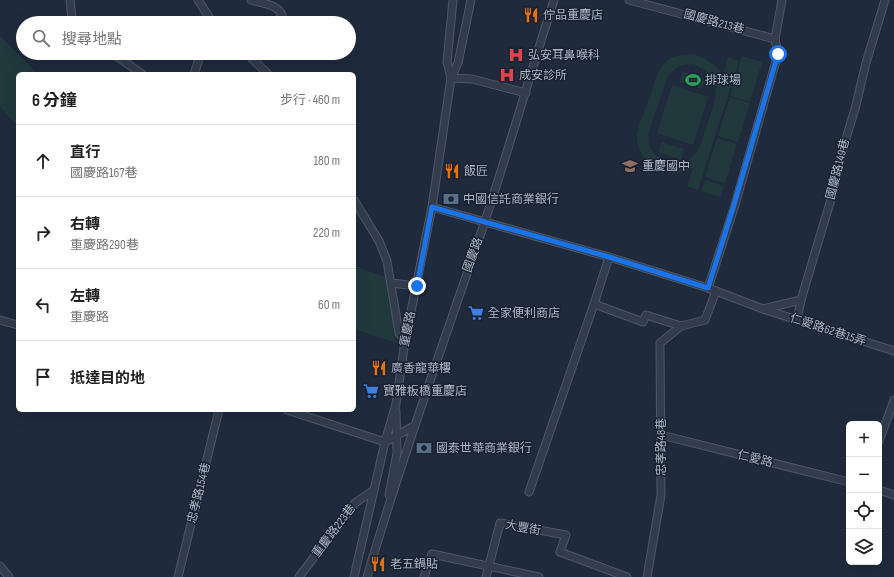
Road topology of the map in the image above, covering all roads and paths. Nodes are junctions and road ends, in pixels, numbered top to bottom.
1 (70, 0) edge
2 (198, 0) edge
3 (251, 0) edge
4 (453, 0) edge
5 (471, 0) edge
6 (554, 0) edge
7 (629, 0) edge
8 (782, 0) edge
9 (884, 0) edge
10 (276, 3) edge
11 (72, 16) edge
12 (207, 16) edge
13 (281, 16) edge
14 (775, 39) junction
15 (122, 60) edge
16 (199, 60) edge
17 (255, 60) edge
18 (139, 72) edge
19 (195, 72) edge
20 (266, 72) edge
21 (451, 78) junction
22 (526, 93) junction
23 (356, 203) edge
24 (432, 207) junction
25 (485, 221) junction
26 (609, 257) junction
27 (391, 283) junction
28 (417, 286) junction
29 (708, 288) junction
30 (716, 291) junction
31 (801, 300) junction
32 (594, 304) junction
33 (763, 309) junction
34 (0, 320) edge
35 (797, 320) junction
36 (16, 324) edge
37 (681, 326) junction
38 (405, 341) junction
39 (894, 351) edge
40 (894, 400) edge
41 (396, 404) junction
42 (219, 412) edge
43 (293, 412) edge
44 (414, 426) junction
45 (882, 433) edge
46 (397, 435) junction
47 (661, 435) junction
48 (385, 442) junction
49 (846, 481) edge
50 (374, 490) junction
51 (882, 491) edge
52 (529, 492) dead end
53 (894, 494) edge
54 (388, 509) junction
55 (0, 566) edge
56 (489, 566) junction
57 (369, 576) edge
58 (9, 577) edge
59 (178, 577) edge
60 (299, 577) edge
61 (354, 577) edge
62 (424, 577) edge
63 (486, 577) edge
64 (539, 577) edge
65 (627, 577) edge
66 (647, 577) edge

1 - 11 street
2 - 12 street
3 - 10 street
4 - 21 street, 重慶路
5 - 21 street, 重慶路
6 - 22 street, 國慶路
7 - 14 street, 國慶路213巷
8 - 14 street
9 - 31 street, 國慶路149巷
10 - 13 street
14 - 29 street
15 - 18 street
16 - 19 street
17 - 20 street
21 - 22 street
21 - 24 street, 重慶路
22 - 25 street, 國慶路
23 - 27 street
24 - 25 street, 仁愛路62巷15弄
24 - 28 street, 重慶路
25 - 26 street, 仁愛路62巷15弄
25 - 44 street, 國慶路
26 - 29 street, 仁愛路62巷15弄
26 - 32 street
27 - 28 street
27 - 38 street
28 - 38 street, 重慶路
29 - 30 street, 仁愛路62巷15弄
30 - 33 street, 仁愛路62巷15弄
30 - 37 street
31 - 33 street
31 - 35 street, 國慶路149巷
32 - 37 street
32 - 52 street
33 - 35 street, 仁愛路62巷15弄
34 - 36 street
35 - 39 street, 仁愛路62巷15弄
37 - 47 street, 忠孝路48巷
38 - 41 street, 重慶路
40 - 45 street
41 - 46 street
41 - 48 street, 重慶路
42 - 59 street, 忠孝路154巷
43 - 48 street
44 - 46 street
44 - 54 street, 國慶路
46 - 48 street
46 - 54 street
47 - 49 street, 仁愛路
47 - 66 street, 忠孝路48巷
48 - 50 street, 重慶路
50 - 60 street, 重慶路223巷
50 - 61 street, 重慶路
51 - 53 street
54 - 57 street
55 - 58 street
56 - 62 street
56 - 63 street, 大豐街
56 - 64 street
56 - 65 street, 大豐街

